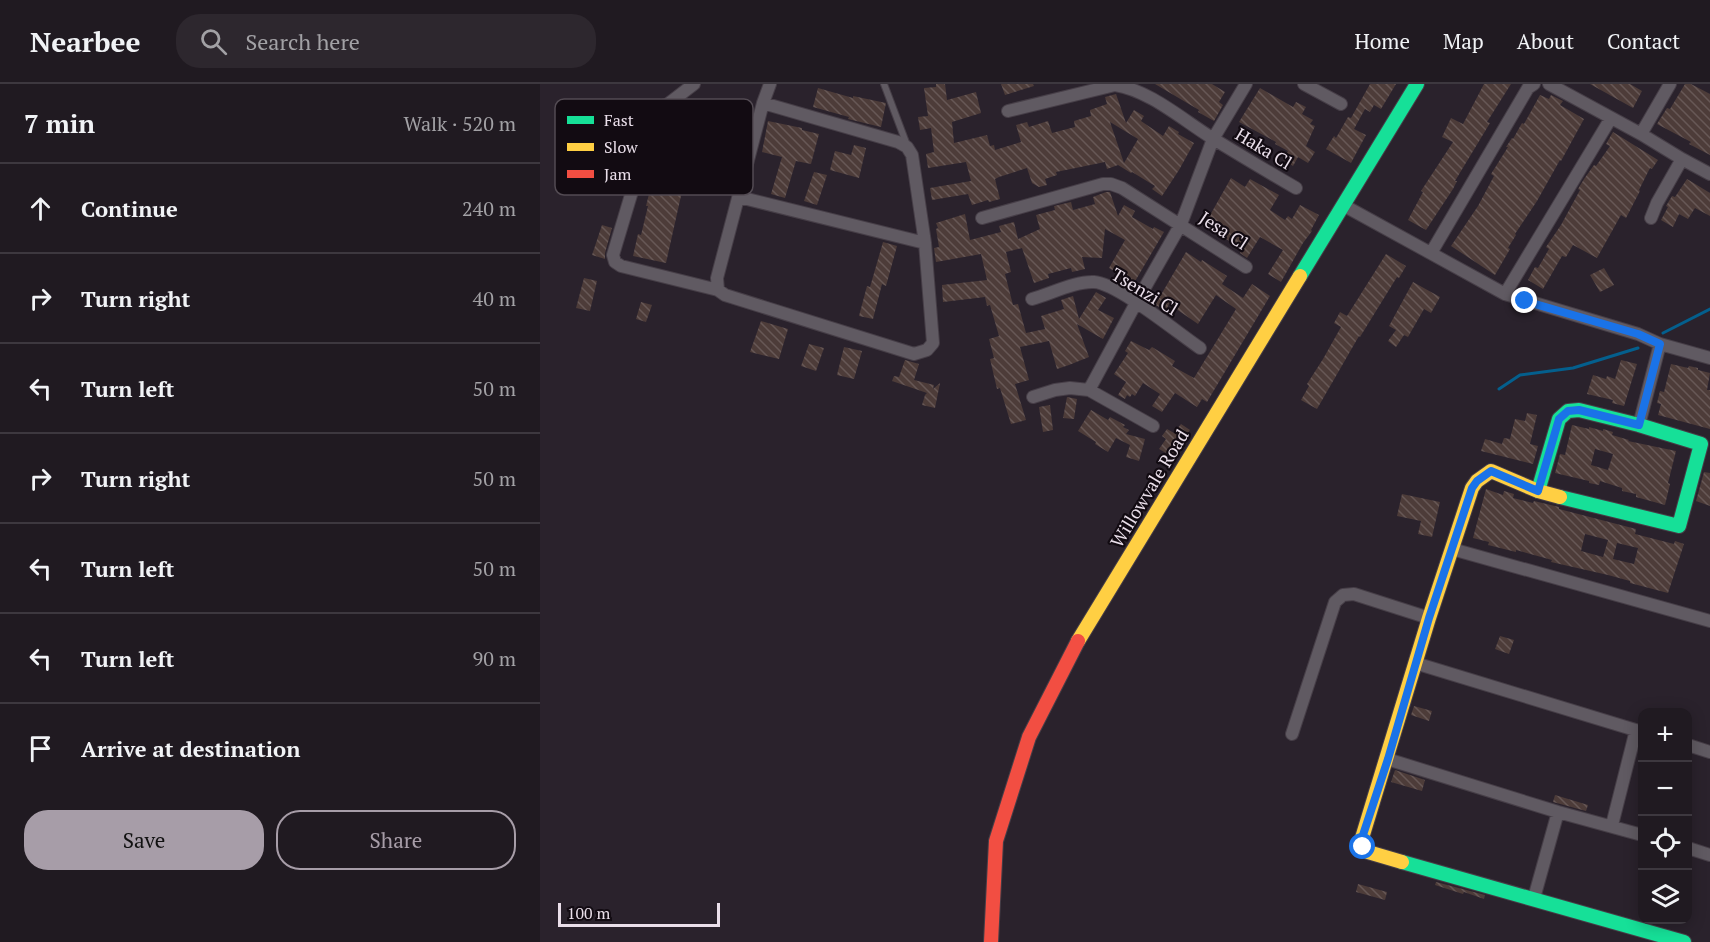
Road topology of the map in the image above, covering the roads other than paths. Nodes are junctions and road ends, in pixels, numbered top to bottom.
1 (694, 84) edge
2 (770, 84) edge
3 (884, 84) edge
4 (1246, 84) edge
5 (1304, 84) edge
6 (1418, 84) edge
7 (1534, 84) edge
8 (1550, 84) edge
9 (1670, 84) edge
10 (674, 99) edge
11 (763, 103) junction
12 (1341, 104) dead end
13 (1008, 111) dead end
14 (1611, 118) junction
15 (1641, 134) junction
16 (1214, 139) junction
17 (753, 142) edge
18 (907, 147) junction
19 (1682, 159) junction
20 (1710, 174) edge
21 (1296, 188) dead end
22 (631, 195) edge
23 (739, 197) joint
24 (1343, 205) junction
25 (982, 218) dead end
26 (1652, 218) dead end
27 (1181, 224) junction
28 (925, 243) junction
29 (1431, 253) junction
30 (1246, 267) dead end
31 (718, 290) junction
32 (1505, 294) junction
33 (1032, 299) dead end
34 (1136, 303) junction
35 (1660, 344) junction
36 (1200, 348) dead end
37 (1710, 358) edge
38 (1089, 390) junction
39 (1033, 397) dead end
40 (1639, 425) junction
41 (1153, 426) dead end
42 (1538, 491) junction
43 (1452, 549) junction
44 (1429, 618) junction
45 (1710, 621) edge
46 (1415, 663) junction
47 (1638, 731) edge
48 (1292, 734) dead end
49 (1638, 734) edge
50 (1692, 746) edge
51 (1710, 752) edge
52 (1388, 759) junction
53 (1558, 812) junction
54 (1612, 825) junction
55 (1638, 834) edge
56 (1692, 849) edge
57 (1710, 855) edge
58 (1534, 898) junction
59 (991, 942) edge
60 (1684, 942) edge

1 - 10 street
2 - 11 street
3 - 18 lane
4 - 16 street
5 - 12 street
6 - 24 street, Willowvale Road
7 - 29 street
8 - 14 street
9 - 15 street
11 - 17 street
11 - 18 street
13 - 16 street, Haka Cl
14 - 15 street
14 - 32 street
15 - 19 street
16 - 21 street, Haka Cl
16 - 27 street
18 - 28 street
19 - 20 street
19 - 26 street
22 - 31 street
23 - 28 street
23 - 31 street
24 - 29 street
24 - 59 street, Willowvale Road
25 - 27 street, Jesa Cl
27 - 30 street, Jesa Cl
27 - 34 street
28 - 31 street
29 - 32 street
32 - 35 street
33 - 34 street, Tsenzi Cl
34 - 36 street, Tsenzi Cl
34 - 38 street
35 - 37 street
35 - 40 street
38 - 39 street
38 - 41 street
40 - 42 street
40 - 42 street
42 - 43 street
43 - 44 street
43 - 45 street
44 - 46 street
44 - 48 street
46 - 47 street
46 - 52 street
49 - 54 street
50 - 51 street
52 - 53 street
52 - 58 street
53 - 54 street
53 - 58 street
54 - 55 street
56 - 57 street
58 - 60 street

